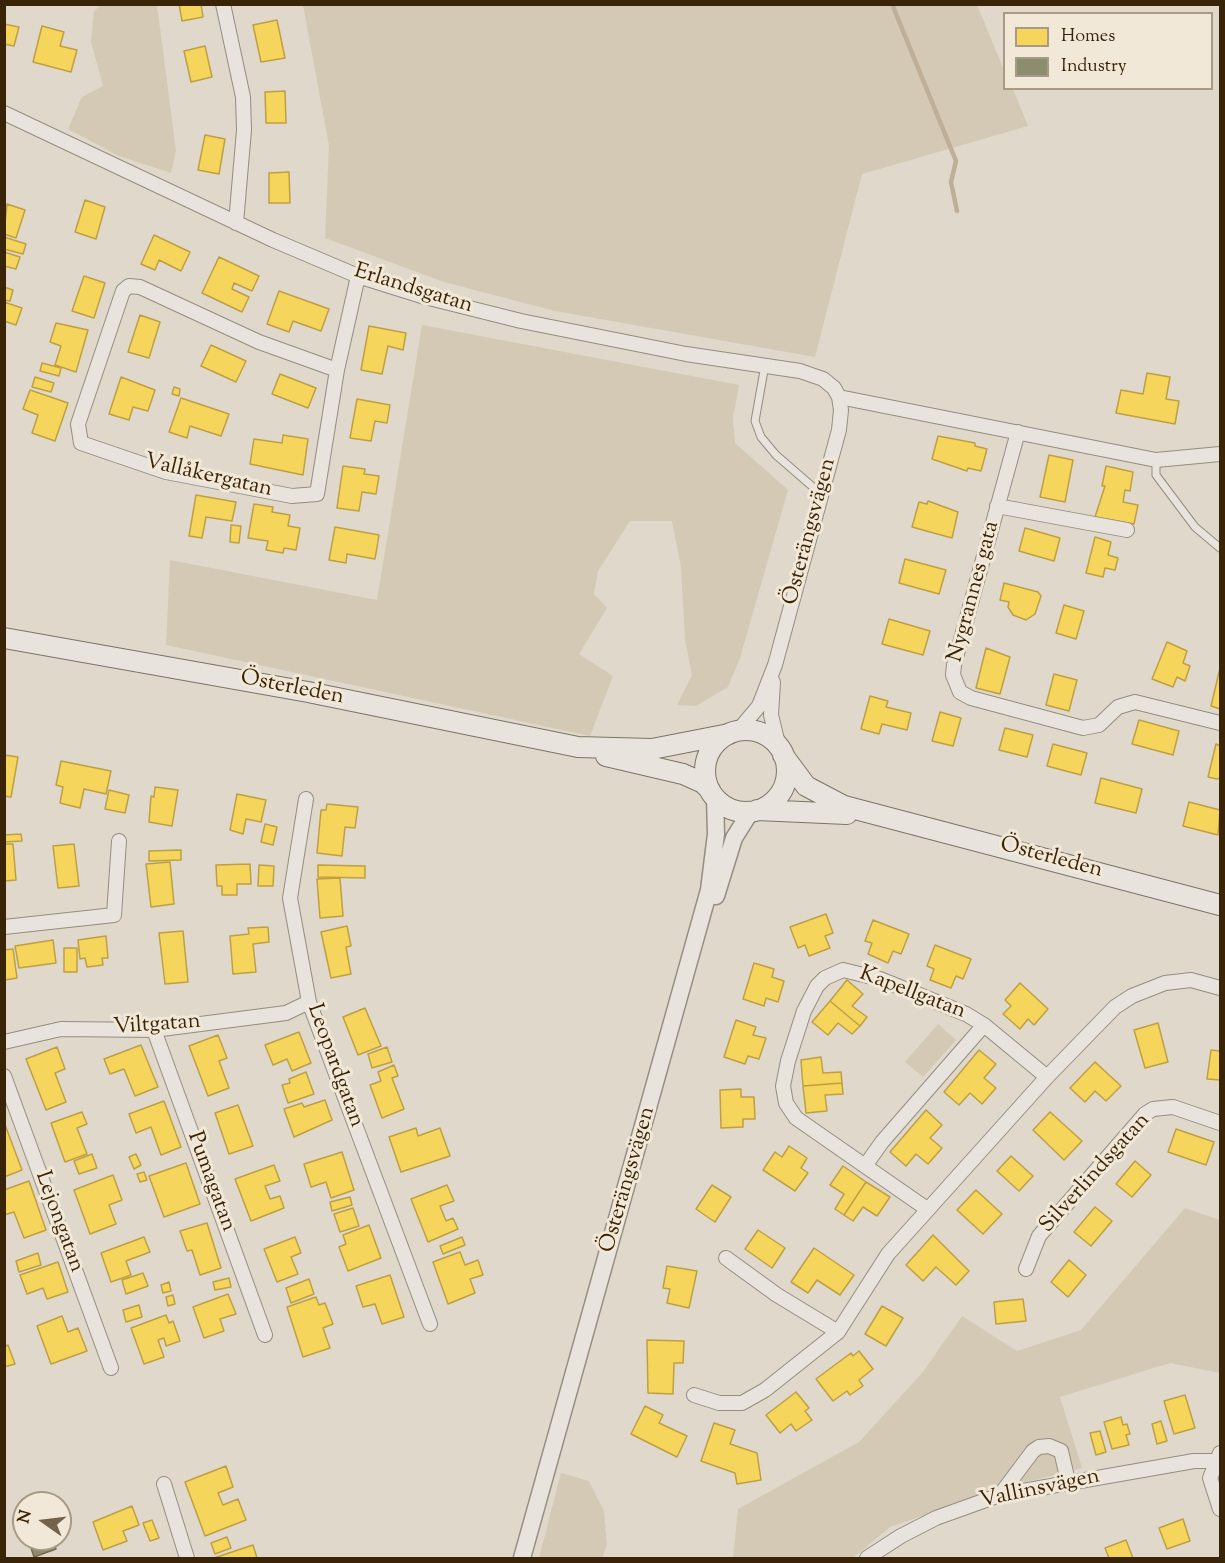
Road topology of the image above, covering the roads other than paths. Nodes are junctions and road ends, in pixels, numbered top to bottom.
1 (223, 4) edge
2 (4, 113) edge
3 (236, 223) junction
4 (358, 276) junction
5 (765, 365) junction
6 (338, 370) junction
7 (839, 397) junction
8 (1018, 432) junction
9 (1221, 454) edge
10 (1156, 460) junction
11 (821, 495) junction
12 (997, 506) junction
13 (1127, 530) dead end
14 (1221, 548) edge
15 (4, 638) edge
16 (775, 665) junction
17 (1221, 723) edge
18 (733, 732) junction
19 (578, 747) junction
20 (781, 751) junction
21 (712, 794) junction
22 (306, 799) dead end
23 (754, 810) junction
24 (880, 818) junction
25 (119, 841) dead end
26 (1221, 905) edge
27 (4, 927) edge
28 (1221, 988) edge
29 (309, 1002) junction
30 (984, 1025) junction
31 (154, 1030) junction
32 (4, 1042) edge
33 (4, 1076) edge
34 (1047, 1077) junction
35 (1221, 1123) edge
36 (865, 1166) junction
37 (927, 1209) junction
38 (726, 1258) dead end
39 (1026, 1269) dead end
40 (430, 1324) dead end
41 (838, 1332) junction
42 (265, 1335) dead end
43 (111, 1368) dead end
44 (694, 1395) dead end
45 (1219, 1457) edge
46 (1068, 1481) junction
47 (164, 1485) dead end
48 (1000, 1495) junction
49 (1221, 1509) edge
50 (187, 1558) edge
51 (522, 1558) edge
52 (532, 1558) edge
53 (867, 1558) edge

1 - 3 street
2 - 3 street, Erlandsgatan
3 - 4 street, Erlandsgatan
4 - 5 street, Erlandsgatan
4 - 6 street, Vallåkergatan
5 - 7 street, Erlandsgatan
5 - 11 lane
6 - 6 street, Vallåkergatan
7 - 8 street
7 - 11 street, Österängsvägen
8 - 10 street
8 - 12 street, Nygrannes gata
9 - 10 street
10 - 14 lane
11 - 16 street, Österängsvägen
12 - 13 street, Nygrannes gata
12 - 17 street, Nygrannes gata
15 - 19 main road, Österleden
16 - 18 street, Österängsvägen
16 - 20 street, Österängsvägen
18 - 19 main road, Österleden
18 - 20 main road, Österleden
18 - 21 main road
19 - 21 main road, Österleden
20 - 23 main road
20 - 24 main road, Österleden
21 - 23 main road, Österleden
21 - 51 street, Österängsvägen
22 - 29 street, Leopardgatan
23 - 24 main road, Österleden
23 - 52 street, Österängsvägen
24 - 26 main road, Österleden
25 - 27 street
28 - 34 street
29 - 31 street, Viltgatan
29 - 40 street, Leopardgatan
30 - 34 street, Kapellgatan
30 - 36 street, Kapellgatan
30 - 36 street, Kapellgatan
31 - 32 street, Viltgatan
31 - 42 street, Pumagatan
33 - 43 street, Lejongatan
34 - 37 street
35 - 39 street, Silverlindsgatan
36 - 37 street, Kapellgatan
37 - 41 street
38 - 41 street
41 - 44 street
45 - 46 street, Vallinsvägen
45 - 49 street
46 - 48 street, Vallinsvägen
46 - 48 street
47 - 50 street
48 - 53 street, Vallinsvägen

